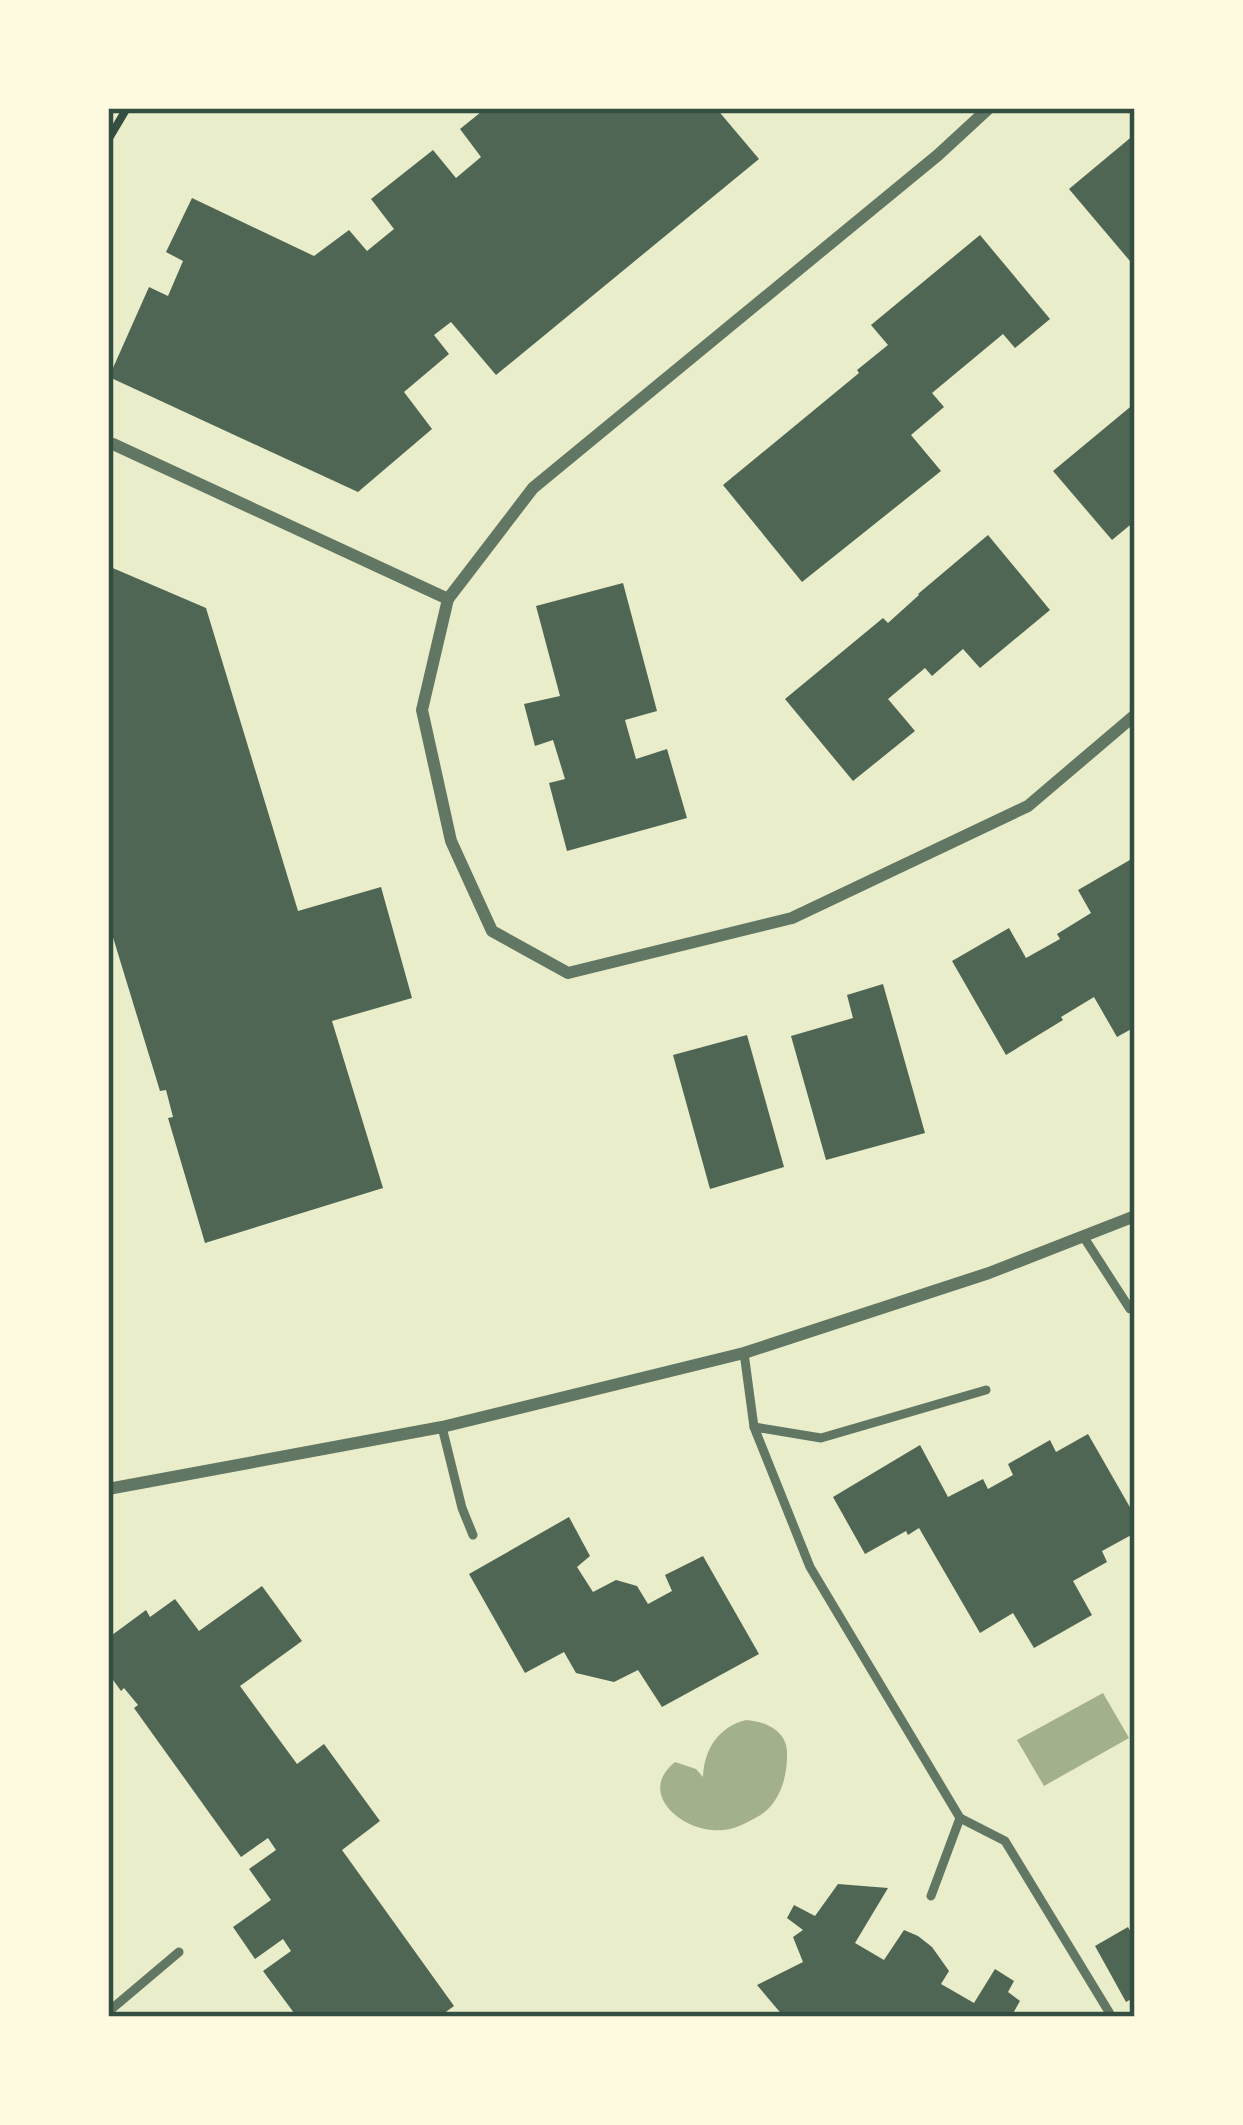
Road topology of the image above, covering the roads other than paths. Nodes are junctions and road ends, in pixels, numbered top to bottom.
1 (989, 108) edge
2 (113, 444) dead end
3 (448, 599) junction
4 (1135, 716) edge
5 (1135, 1216) edge
6 (1083, 1236) junction
7 (1135, 1308) edge
8 (745, 1353) junction
9 (986, 1390) dead end
10 (442, 1427) junction
11 (754, 1427) junction
12 (108, 1489) edge
13 (473, 1534) dead end
14 (960, 1818) junction
15 (932, 1896) dead end
16 (179, 1952) dead end
17 (108, 2012) edge
18 (1112, 2017) edge

1 - 3 street
2 - 3 street
3 - 4 street
5 - 6 street
6 - 7 lane
6 - 8 street
8 - 10 street
8 - 11 lane
9 - 11 lane
10 - 12 street
10 - 13 lane
11 - 14 lane
14 - 15 lane
14 - 18 lane
16 - 17 lane

